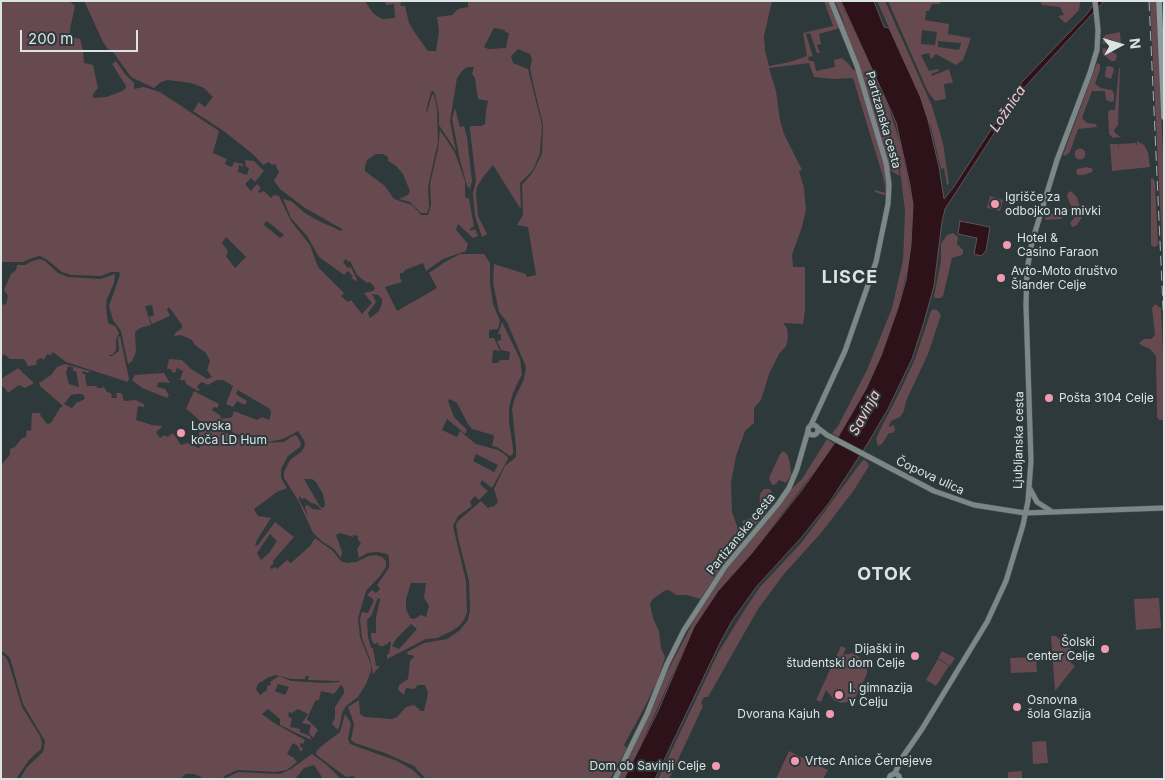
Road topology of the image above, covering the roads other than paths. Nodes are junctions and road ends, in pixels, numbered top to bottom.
1 (831, 1) edge
2 (1095, 1) edge
3 (1159, 1) edge
4 (1164, 117) edge
5 (814, 429) junction
6 (1029, 488) junction
7 (1164, 508) edge
8 (1056, 512) junction
9 (1025, 513) junction
10 (895, 773) junction
11 (615, 779) edge
12 (889, 779) edge
13 (900, 779) edge

1 - 5 street, Partizanska cesta
2 - 6 street, Ljubljanska cesta
3 - 4 main road
5 - 9 street, Čopova ulica
5 - 11 street, Partizanska cesta
6 - 8 street
6 - 9 street, Ljubljanska cesta
7 - 8 street, Čopova ulica
8 - 9 street, Čopova ulica
9 - 10 street, Ljubljanska cesta
10 - 12 street, Ljubljanska cesta
10 - 13 street

